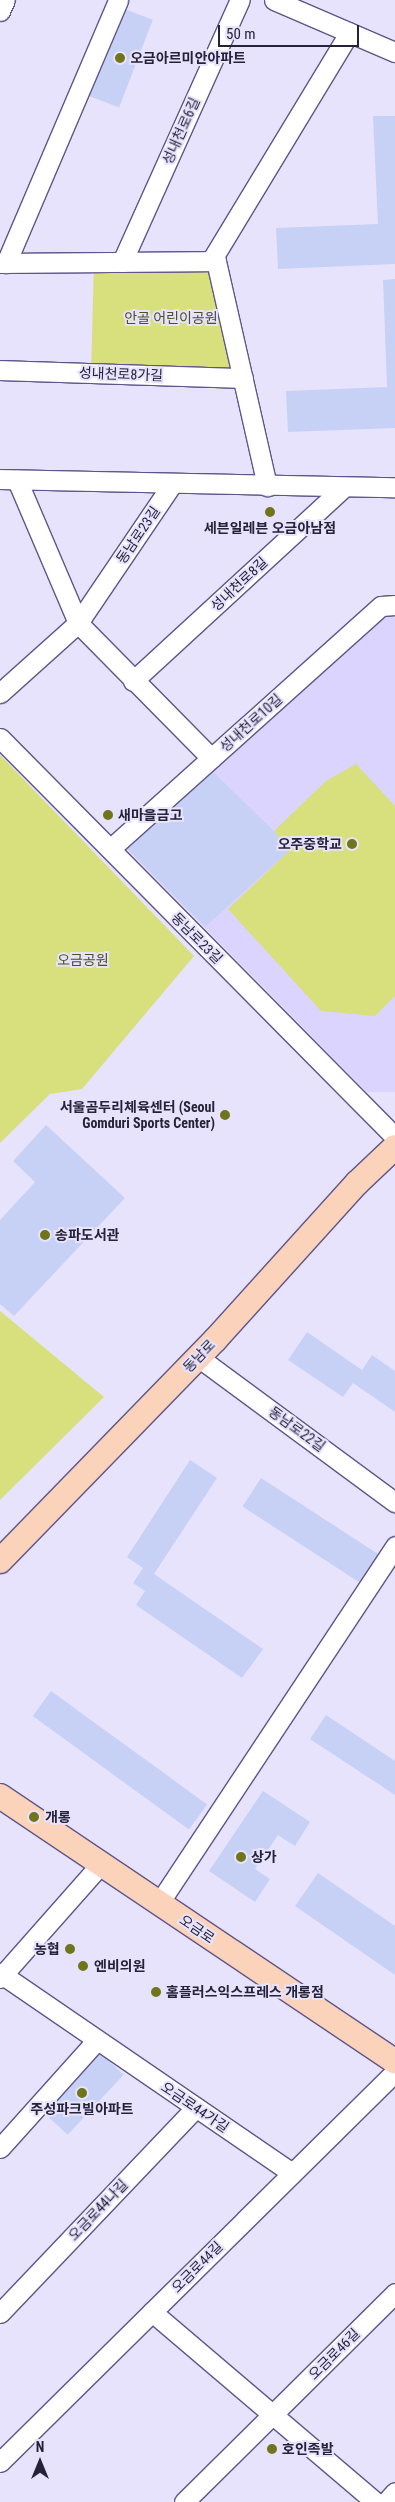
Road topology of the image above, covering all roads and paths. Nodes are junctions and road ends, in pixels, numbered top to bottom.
1 (4, 0) edge
2 (118, 0) edge
3 (240, 0) edge
4 (274, 0) edge
5 (0, 10) edge
6 (349, 33) junction
7 (395, 52) edge
8 (214, 261) junction
9 (122, 262) junction
10 (3, 263) edge
11 (0, 370) edge
12 (243, 378) junction
13 (8, 479) edge
14 (172, 484) junction
15 (267, 486) junction
16 (344, 487) junction
17 (395, 487) edge
18 (395, 605) edge
19 (78, 623) junction
20 (134, 682) junction
21 (0, 693) edge
22 (0, 738) edge
23 (211, 758) junction
24 (110, 848) junction
25 (395, 1137) edge
26 (395, 1147) edge
27 (198, 1357) junction
28 (395, 1502) edge
29 (395, 1546) edge
30 (0, 1561) edge
31 (0, 1796) edge
32 (101, 1864) junction
33 (159, 1904) junction
34 (1, 1975) edge
35 (97, 2040) junction
36 (395, 2061) edge
37 (395, 2072) edge
38 (196, 2107) junction
39 (0, 2148) edge
40 (292, 2174) junction
41 (395, 2294) edge
42 (152, 2312) junction
43 (0, 2313) edge
44 (273, 2414) junction
45 (0, 2461) edge
46 (395, 2492) edge
47 (184, 2502) edge
48 (375, 2502) edge
49 (386, 2502) edge

1 - 5 street
2 - 10 street
3 - 9 street, 성내천로6길
4 - 6 street
6 - 7 street
6 - 8 street
8 - 9 street
8 - 12 street
9 - 10 street
11 - 12 street, 성내천로8가길
12 - 15 street
13 - 14 street
13 - 19 street
14 - 15 street
14 - 19 street, 동남로23길
15 - 16 street
16 - 17 street
16 - 20 street, 성내천로8길
18 - 23 street, 성내천로10길
19 - 20 street
19 - 21 street, 동남로23길
20 - 23 street
22 - 24 street, 동남로23길
23 - 24 street, 성내천로10길
24 - 25 street, 동남로23길
26 - 27 main road, 동남로
27 - 28 street, 동남로22길
27 - 30 main road, 동남로
29 - 33 street
31 - 32 main road, 오금로
32 - 33 main road, 오금로
32 - 34 street
33 - 36 main road, 오금로
34 - 35 street, 오금로44가길
35 - 38 street, 오금로44가길
35 - 39 street
37 - 40 street, 오금로44길
38 - 40 street, 오금로44가길
38 - 43 street, 오금로44나길
40 - 42 street, 오금로44길
41 - 44 street, 오금로46길
42 - 44 street
42 - 45 street, 오금로44길
44 - 47 street, 오금로46길
44 - 48 street
46 - 49 street

